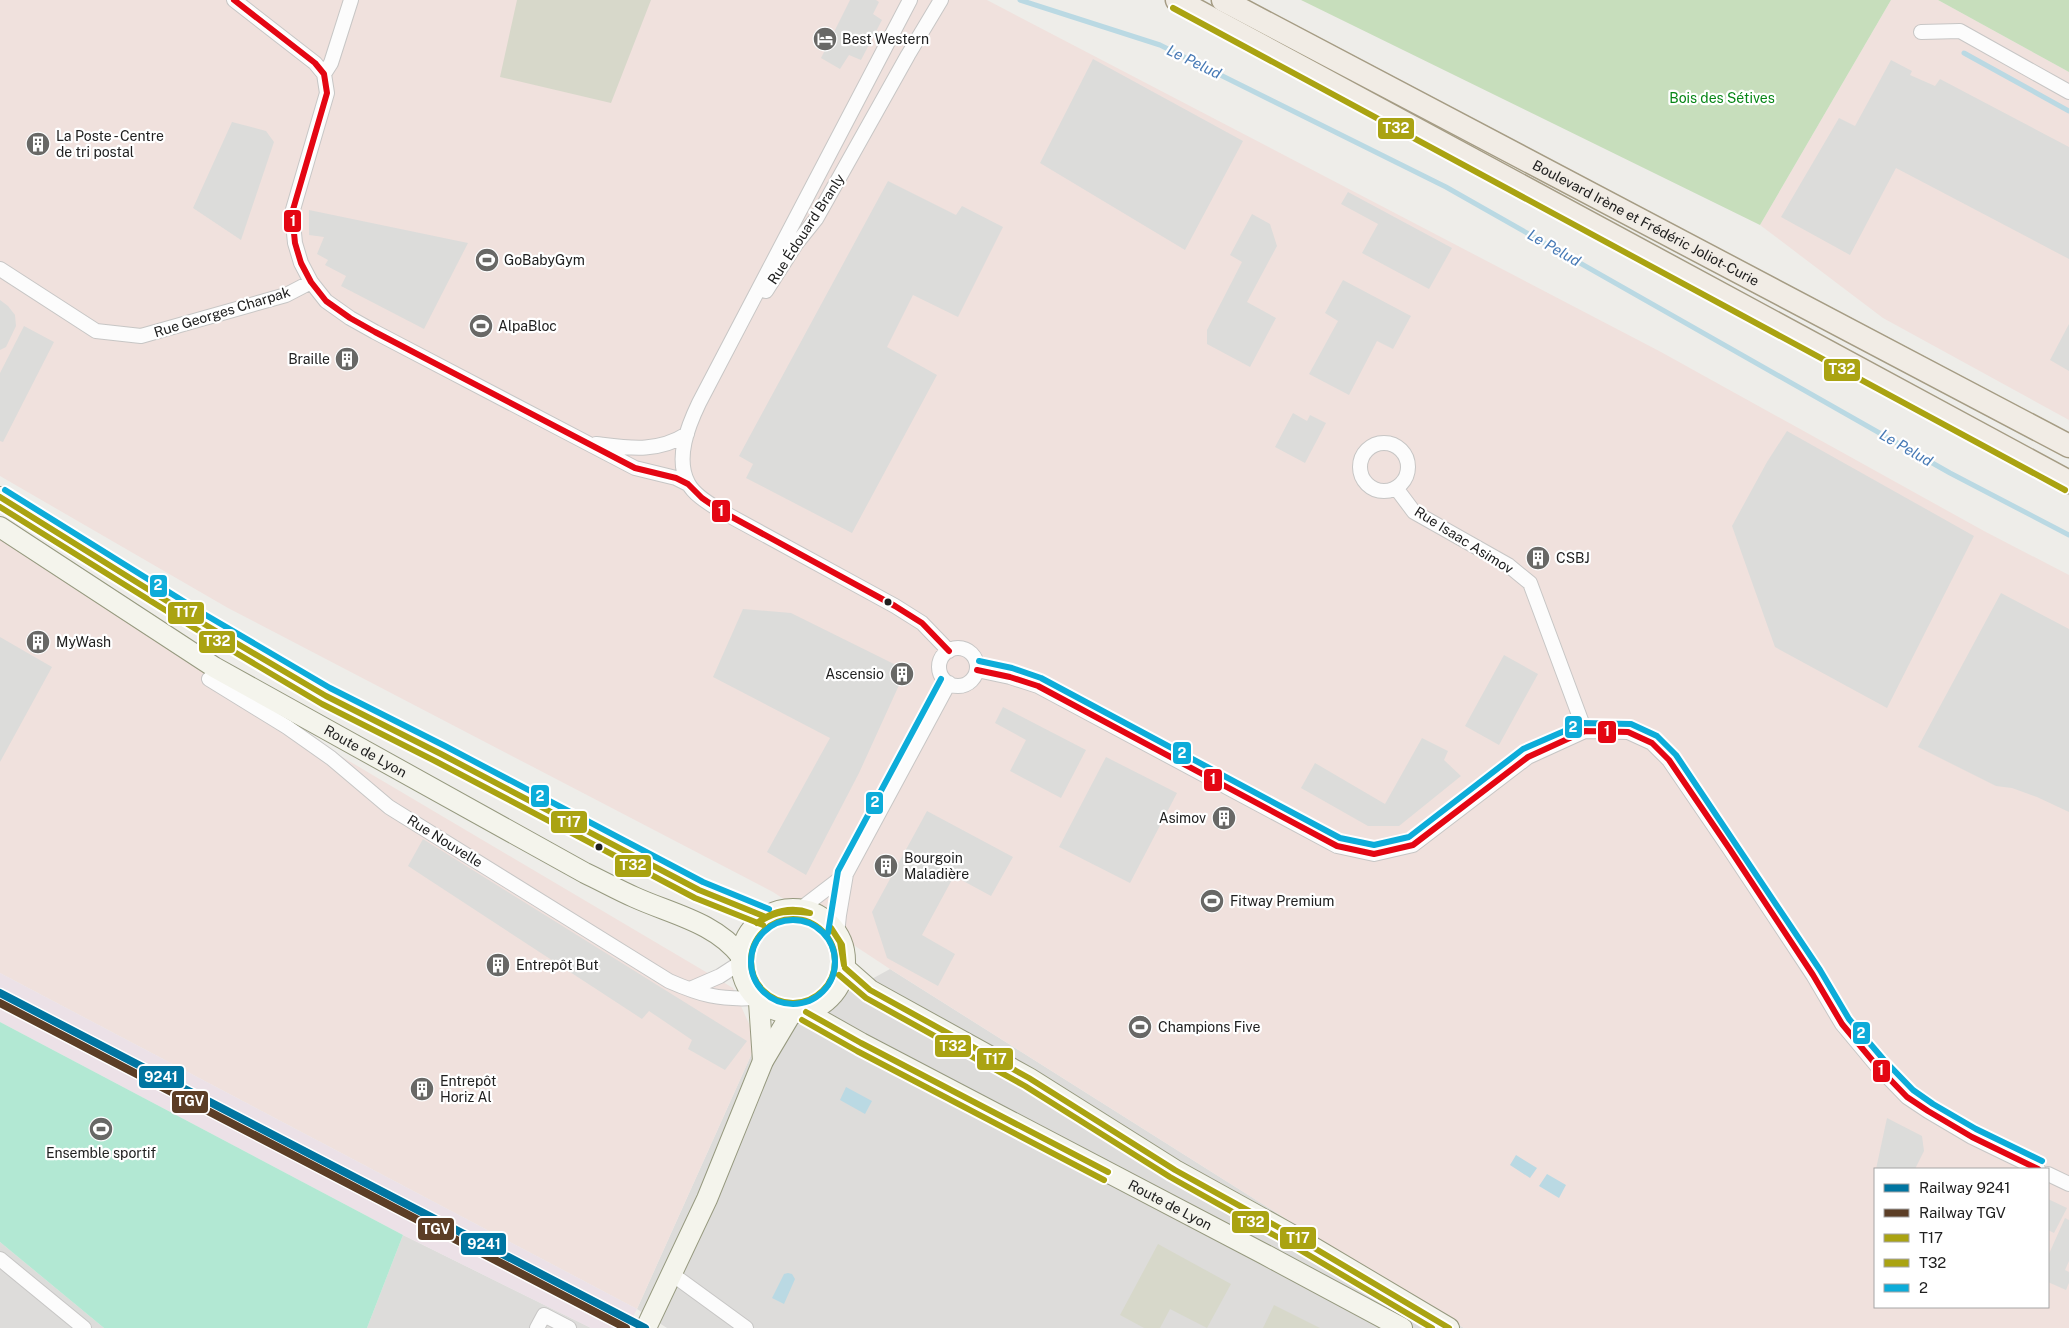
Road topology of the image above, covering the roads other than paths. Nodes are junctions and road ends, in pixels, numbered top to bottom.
1 (234, 0) edge
2 (351, 0) edge
3 (910, 0) edge
4 (941, 0) edge
5 (1177, 0) edge
6 (1223, 0) edge
7 (1921, 32) dead end
8 (324, 74) junction
9 (2069, 92) edge
10 (0, 269) edge
11 (311, 282) junction
12 (699, 404) junction
13 (687, 434) junction
14 (585, 442) junction
15 (2069, 446) edge
16 (2069, 482) edge
17 (688, 484) junction
18 (1396, 488) dead end
19 (0, 497) edge
20 (0, 527) edge
21 (949, 651) junction
22 (977, 670) junction
23 (209, 678) dead end
24 (949, 683) junction
25 (1585, 732) junction
26 (846, 874) junction
27 (799, 910) junction
28 (766, 917) junction
29 (837, 934) junction
30 (741, 960) junction
31 (845, 968) junction
32 (690, 989) junction
33 (757, 1000) junction
34 (799, 1013) junction
35 (763, 1061) junction
36 (2036, 1168) edge
37 (2049, 1174) edge
38 (2069, 1184) edge
39 (0, 1259) edge
40 (672, 1274) junction
41 (84, 1328) edge
42 (537, 1328) edge
43 (569, 1328) edge
44 (646, 1328) edge
45 (746, 1328) edge
46 (1402, 1328) edge
47 (1450, 1328) edge

1 - 8 street
2 - 8 street
3 - 12 street, Rue Édouard Branly
4 - 12 street, Rue Édouard Branly
5 - 16 main road, Boulevard Irène et Frédéric Joliot-Curie
6 - 15 main road, Boulevard Irène et Frédéric Joliot-Curie
7 - 9 street
8 - 11 street
10 - 11 street, Rue Georges Charpak
11 - 14 street
12 - 13 street, Rue Édouard Branly
13 - 14 street
13 - 17 street, Rue Édouard Branly
14 - 17 street
17 - 21 street
18 - 25 street, Rue Isaac Asimov
19 - 28 main road
20 - 30 main road, Route de Lyon
21 - 22 street
21 - 24 street
22 - 24 street
22 - 25 street
23 - 32 street, Rue Nouvelle
24 - 26 street
25 - 36 street
26 - 27 street
26 - 29 street
27 - 28 main road
27 - 29 main road
28 - 30 main road
29 - 31 main road
30 - 32 street
30 - 33 main road
31 - 34 main road
31 - 47 main road
32 - 33 street, Rue Nouvelle
33 - 34 main road
33 - 35 main road
34 - 35 main road
34 - 46 main road, Route de Lyon
35 - 40 main road
37 - 38 street
39 - 41 street
40 - 44 main road
40 - 45 street
42 - 43 street

